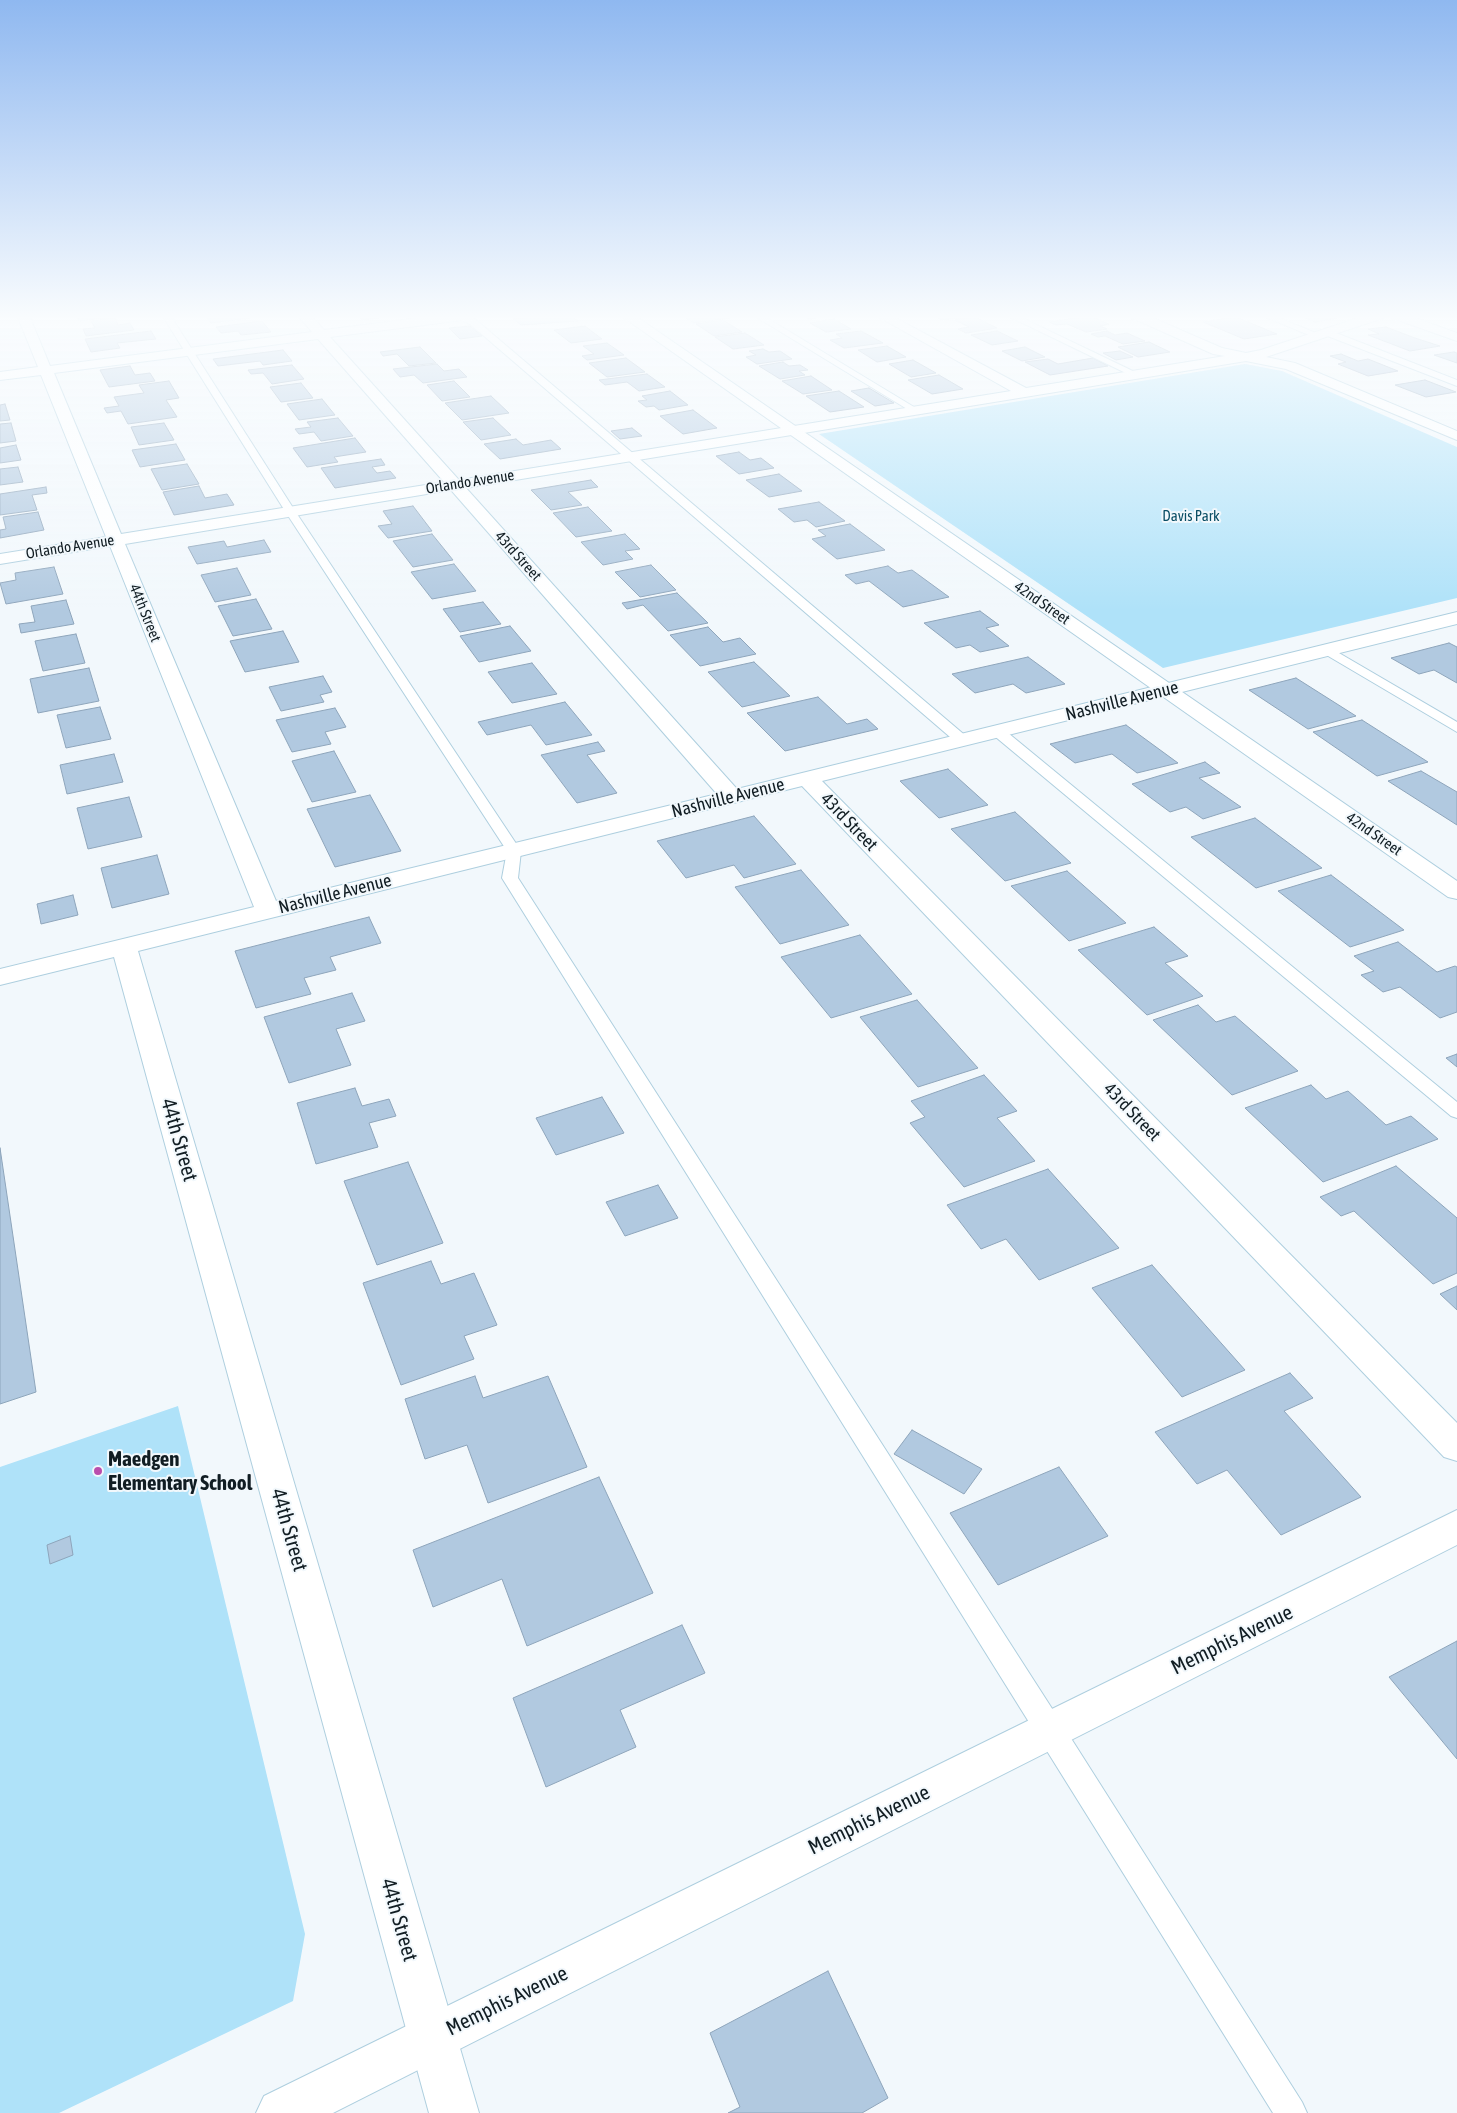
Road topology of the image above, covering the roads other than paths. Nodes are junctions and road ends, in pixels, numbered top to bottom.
1 (64, 414) edge
2 (228, 414) edge
3 (392, 414) edge
4 (580, 414) edge
5 (767, 414) edge
6 (893, 414) edge
7 (1404, 414) edge
8 (791, 430) junction
9 (1457, 436) edge
10 (630, 456) junction
11 (454, 484) junction
12 (290, 512) junction
13 (116, 540) junction
14 (0, 559) edge
15 (1457, 618) edge
16 (1327, 650) junction
17 (1167, 690) junction
18 (1457, 728) edge
19 (997, 732) junction
20 (962, 740) junction
21 (807, 778) junction
22 (732, 797) junction
23 (514, 851) junction
24 (1457, 892) edge
25 (268, 911) junction
26 (124, 946) junction
27 (0, 977) edge
28 (1457, 1112) edge
29 (1457, 1446) edge
30 (1457, 1527) edge
31 (1051, 1730) junction
32 (432, 2038) junction
33 (281, 2113) edge
34 (454, 2113) edge
35 (1291, 2113) edge

1 - 13 street, 44th Street
2 - 12 lane
3 - 11 street, 43rd Street
4 - 10 lane
5 - 8 street, 42nd Street
6 - 8 street, Orlando Avenue
7 - 9 street
8 - 10 street, Orlando Avenue
8 - 17 street, 42nd Street
10 - 11 street, Orlando Avenue
10 - 20 lane
11 - 12 street, Orlando Avenue
11 - 22 street, 43rd Street
12 - 13 street, Orlando Avenue
12 - 23 lane
13 - 14 street, Orlando Avenue
13 - 25 street, 44th Street
15 - 16 street, Nashville Avenue
16 - 17 street, Nashville Avenue
16 - 18 lane
17 - 19 street, Nashville Avenue
17 - 24 street, 42nd Street
19 - 20 street, Nashville Avenue
19 - 28 lane
20 - 21 street, Nashville Avenue
21 - 22 street, Nashville Avenue
21 - 29 street, 43rd Street
22 - 23 street, Nashville Avenue
23 - 25 street, Nashville Avenue
23 - 31 lane
25 - 26 street, Nashville Avenue
26 - 27 street, Nashville Avenue
26 - 32 street, 44th Street
30 - 31 street, Memphis Avenue
31 - 32 street, Memphis Avenue
31 - 35 lane
32 - 33 street, Memphis Avenue
32 - 34 street, 44th Street

